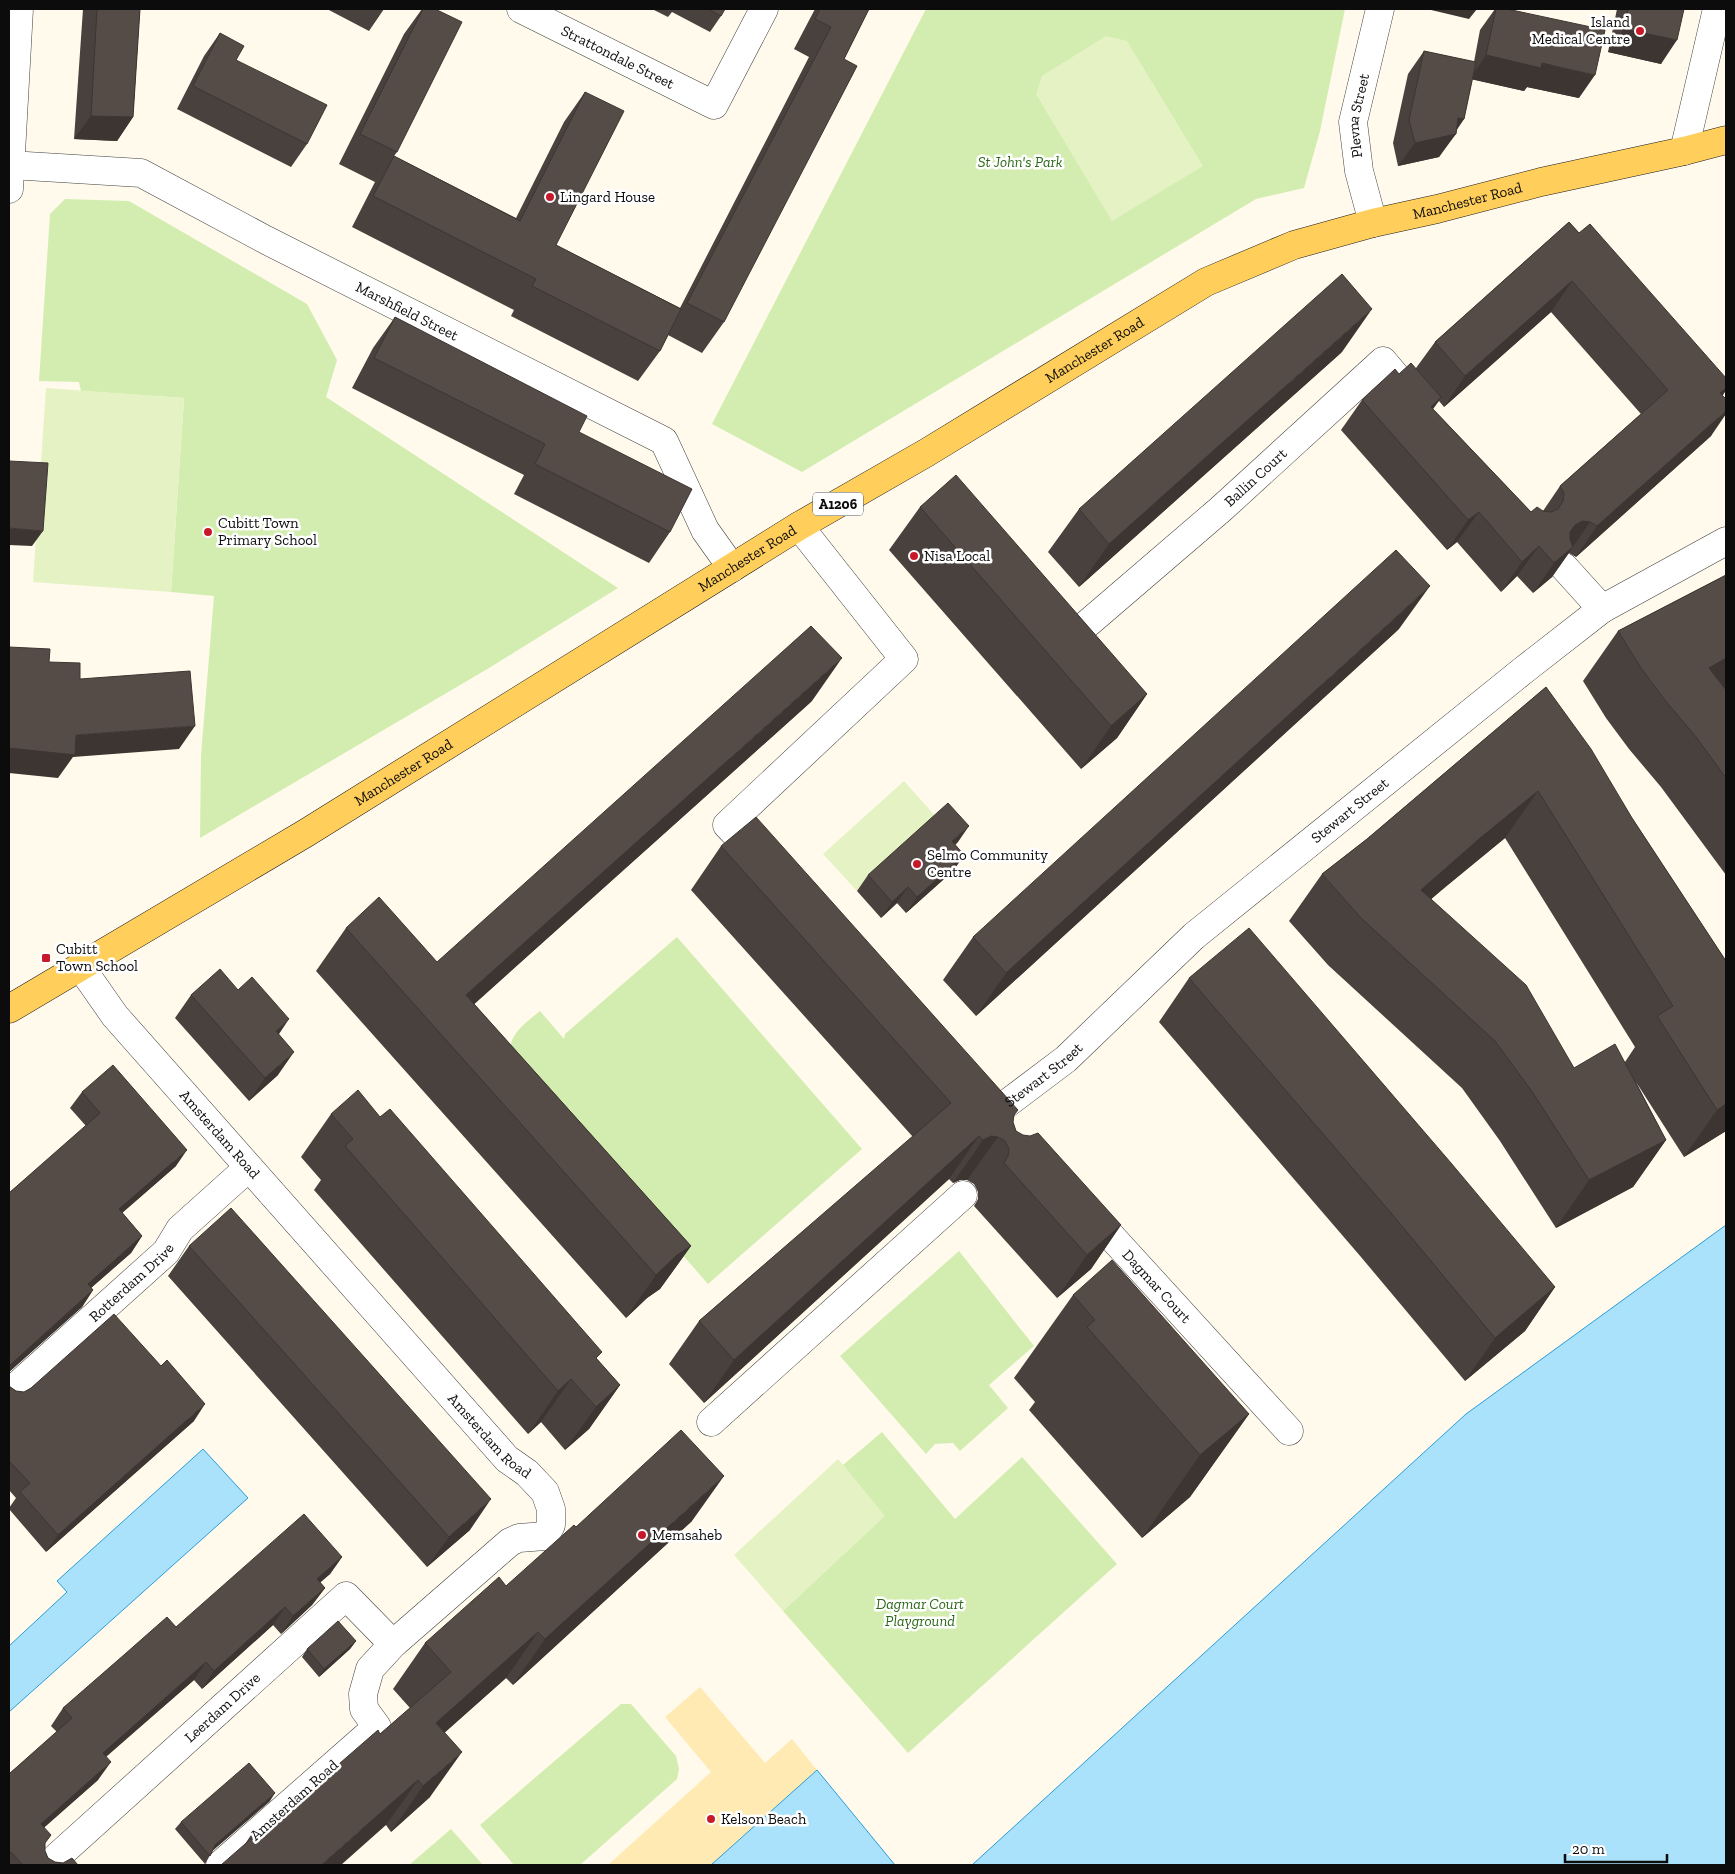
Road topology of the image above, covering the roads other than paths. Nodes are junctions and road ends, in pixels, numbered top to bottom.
1 (19, 9) edge
2 (521, 9) edge
3 (764, 9) edge
4 (1380, 9) edge
5 (1717, 9) edge
6 (1726, 140) edge
7 (1684, 151) junction
8 (9, 177) edge
9 (1373, 222) junction
10 (1433, 419) edge
11 (799, 526) junction
12 (1726, 541) edge
13 (1564, 567) edge
14 (732, 568) junction
15 (1048, 605) edge
16 (1602, 609) junction
17 (780, 881) edge
18 (80, 966) junction
19 (9, 1009) edge
20 (978, 1092) edge
21 (248, 1168) junction
22 (1073, 1193) edge
23 (963, 1195) edge
24 (9, 1393) edge
25 (711, 1422) dead end
26 (1289, 1431) dead end
27 (393, 1644) junction
28 (48, 1865) edge
29 (220, 1865) edge

1 - 8 street
2 - 3 street, Strattondale Street
4 - 9 street, Plevna Street
5 - 7 street
6 - 7 main road, Manchester Road / A1206
7 - 9 main road, Manchester Road / A1206
8 - 14 street, Marshfield Street
9 - 11 main road, Manchester Road / A1206
10 - 15 street, Ballin Court
11 - 14 main road, Manchester Road / A1206
11 - 17 street
12 - 16 street, Stewart Street
13 - 16 street
14 - 18 main road, Manchester Road / A1206
16 - 20 street, Stewart Street
18 - 19 main road, Manchester Road / A1206
18 - 21 street, Amsterdam Road
21 - 24 street, Rotterdam Drive
21 - 27 street, Amsterdam Road
22 - 26 street, Dagmar Court
23 - 25 street
27 - 28 street, Leerdam Drive
27 - 29 street, Amsterdam Road

